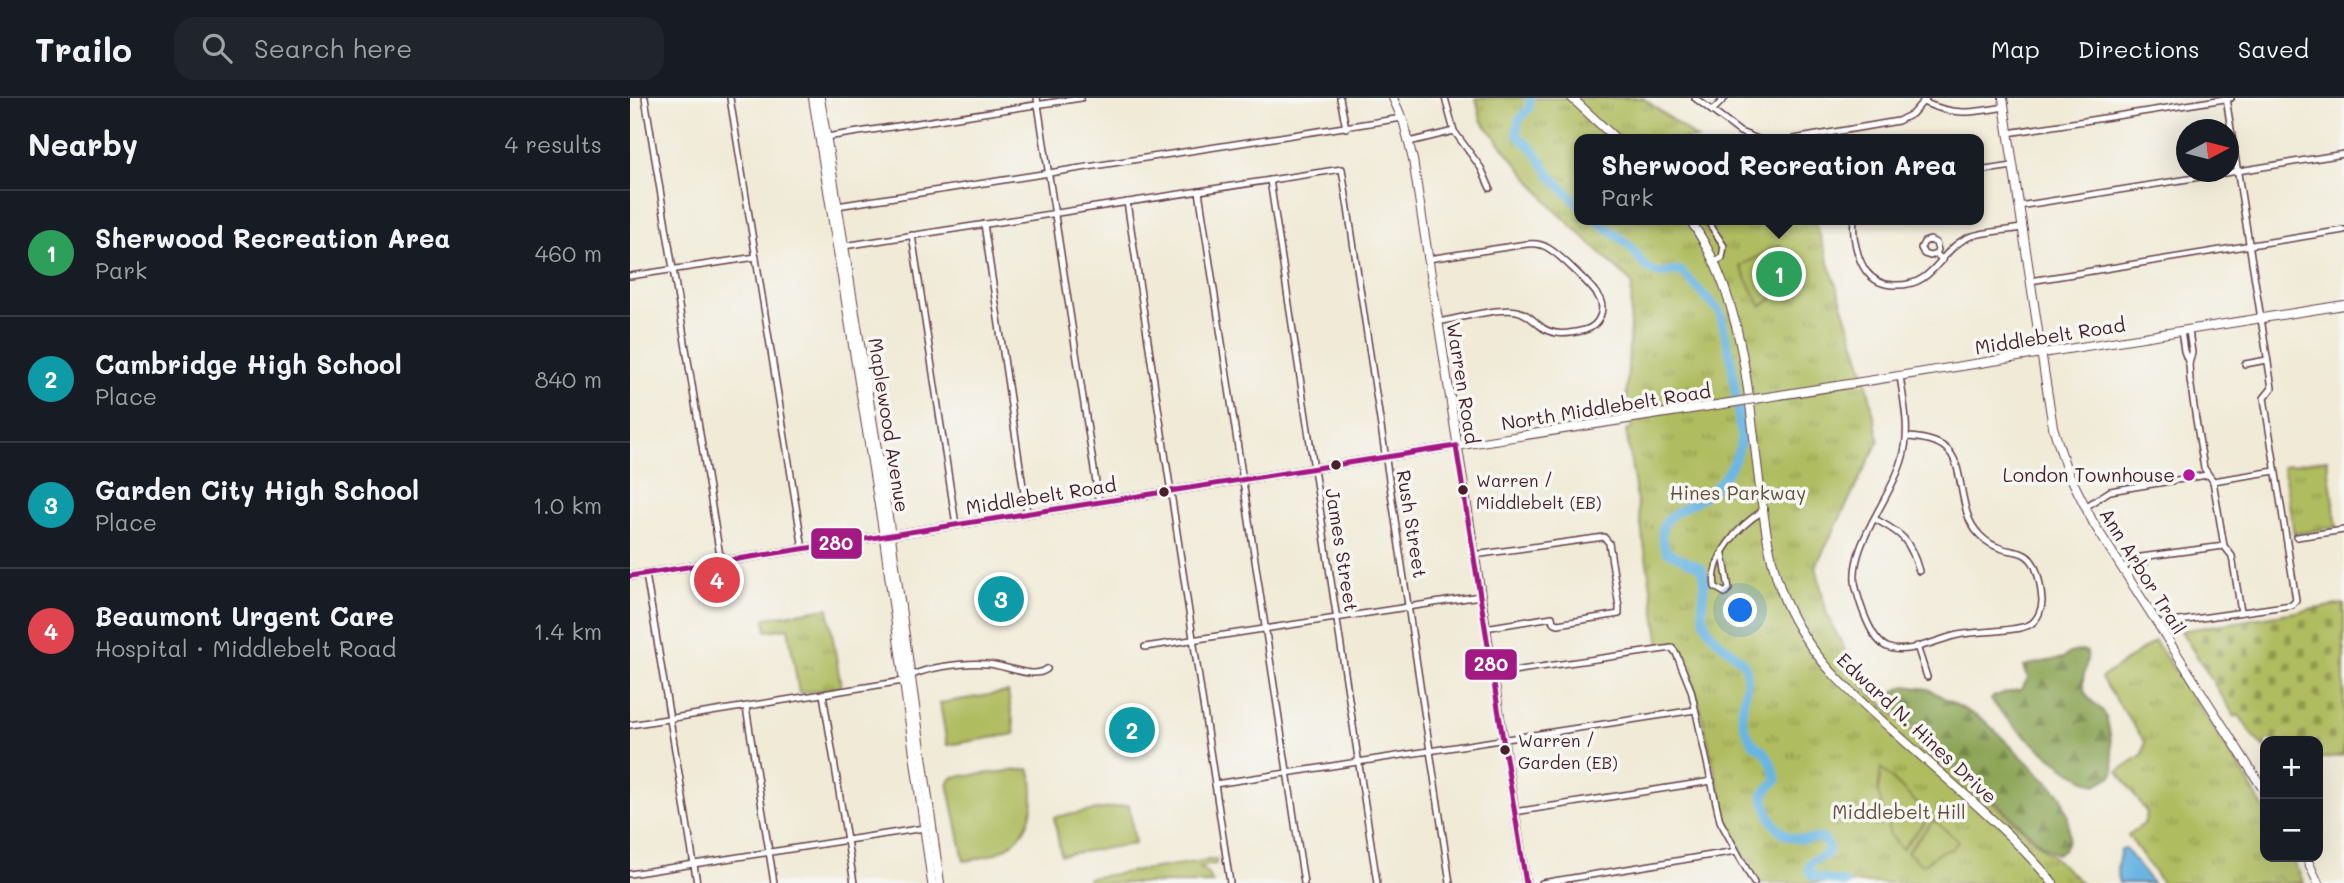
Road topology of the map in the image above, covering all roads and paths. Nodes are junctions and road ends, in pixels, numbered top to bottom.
1 (645, 98) edge
2 (730, 98) edge
3 (813, 98) edge
4 (820, 98) edge
5 (1081, 98) edge
6 (1340, 98) edge
7 (1394, 98) edge
8 (1445, 98) edge
9 (1572, 98) edge
10 (1695, 98) edge
11 (1725, 98) edge
12 (2228, 98) edge
13 (1924, 100) edge
14 (1038, 101) edge
15 (2004, 103) edge
16 (1712, 111) junction
17 (1402, 118) junction
18 (2231, 119) edge
19 (1346, 128) junction
20 (1454, 131) junction
21 (2008, 133) junction
22 (1611, 134) edge
23 (1746, 134) edge
24 (1835, 134) edge
25 (823, 137) junction
26 (1409, 142) junction
27 (2344, 155) edge
28 (2013, 166) junction
29 (1984, 170) edge
30 (2239, 172) edge
31 (1049, 173) junction
32 (2239, 179) edge
33 (1270, 180) junction
34 (2176, 182) edge
35 (1490, 188) dead end
36 (1199, 191) junction
37 (1127, 202) junction
38 (2019, 206) junction
39 (834, 207) junction
40 (1055, 213) junction
41 (984, 224) junction
42 (1693, 225) edge
43 (1710, 225) edge
44 (1854, 225) edge
45 (2022, 228) junction
46 (2344, 230) edge
47 (912, 235) junction
48 (841, 246) junction
49 (2249, 246) junction
50 (1936, 254) dead end
51 (756, 257) junction
52 (1428, 259) junction
53 (1943, 260) junction
54 (1715, 262) junction
55 (674, 269) junction
56 (630, 276) edge
57 (2030, 281) junction
58 (2344, 305) edge
59 (2260, 319) junction
60 (1437, 322) junction
61 (2185, 331) junction
62 (2041, 354) junction
63 (2267, 360) junction
64 (2245, 364) dead end
65 (1900, 376) junction
66 (1761, 398) joint
67 (1907, 437) junction
68 (1456, 446) junction
69 (1386, 458) junction
70 (1314, 469) junction
71 (2275, 471) junction
72 (2207, 475) junction
73 (1243, 480) junction
74 (2213, 481) junction
75 (1171, 491) junction
76 (1100, 502) junction
77 (2085, 507) junction
78 (1763, 511) junction
79 (1027, 513) junction
80 (1875, 519) junction
81 (956, 525) junction
82 (2344, 530) edge
83 (887, 537) junction
84 (2297, 537) dead end
85 (2224, 545) junction
86 (803, 549) junction
87 (1723, 554) junction
88 (1474, 555) junction
89 (721, 562) junction
90 (1919, 571) dead end
91 (2125, 571) junction
92 (646, 573) junction
93 (630, 576) edge
94 (1480, 596) junction
95 (1409, 607) junction
96 (2241, 612) junction
97 (1337, 619) junction
98 (2159, 624) junction
99 (1485, 628) junction
100 (1265, 629) junction
101 (1194, 640) junction
102 (1917, 646) junction
103 (1145, 647) dead end
104 (1047, 669) dead end
105 (1492, 674) junction
106 (1927, 677) dead end
107 (907, 678) junction
108 (823, 694) junction
109 (746, 707) junction
110 (1695, 710) junction
111 (670, 719) junction
112 (630, 725) edge
113 (1503, 741) junction
114 (1430, 752) junction
115 (1359, 762) junction
116 (1287, 773) junction
117 (1712, 781) junction
118 (2260, 784) edge
119 (1215, 785) junction
120 (1514, 812) junction
121 (928, 827) junction
122 (847, 839) junction
123 (1736, 850) junction
124 (769, 851) junction
125 (2308, 862) edge
126 (694, 863) junction
127 (630, 874) edge
128 (936, 882) edge
129 (697, 883) edge
130 (774, 883) edge
131 (854, 883) edge
132 (1230, 883) edge
133 (1304, 883) edge
134 (1377, 883) edge
135 (1450, 883) edge
136 (1526, 883) edge
137 (1542, 883) edge
138 (1754, 883) edge
139 (2053, 883) edge
140 (2318, 883) edge

1 - 55 street
2 - 51 street
3 - 25 main road, Maplewood Avenue
4 - 25 main road, Maplewood Avenue
5 - 14 street
6 - 19 street
7 - 17 main road, Warren Road
8 - 20 street
9 - 22 main road
10 - 16 street
11 - 16 street
12 - 18 street
12 - 21 street
13 - 15 street
13 - 24 street
14 - 25 street
14 - 31 street
15 - 21 main road, Ann Arbor Trail
16 - 23 street
17 - 19 street
17 - 26 main road, Warren Road
19 - 31 street
20 - 26 street
20 - 35 street
21 - 28 main road, Ann Arbor Trail
25 - 39 main road, Maplewood Avenue
26 - 52 main road, Warren Road
27 - 30 street
28 - 29 street
28 - 38 main road, Ann Arbor Trail
31 - 39 street
31 - 40 street
32 - 49 street
33 - 36 street
33 - 69 street, Rush Street
33 - 70 street, James Street
34 - 38 street
36 - 37 street
36 - 73 street
37 - 40 street
37 - 75 street
38 - 45 main road, Ann Arbor Trail
39 - 48 main road, Maplewood Avenue
40 - 41 street
40 - 76 street
41 - 47 street
41 - 79 street
42 - 54 main road, Edward N. Hines Drive
43 - 54 street
44 - 53 street
45 - 53 street
45 - 57 main road, Ann Arbor Trail
46 - 49 street
47 - 48 street
47 - 81 street
48 - 83 main road, Maplewood Avenue
49 - 57 street
49 - 59 street
50 - 53 street
51 - 55 street
51 - 86 street
52 - 60 main road, Warren Road
52 - 60 street
54 - 78 main road, Edward N. Hines Drive
55 - 56 street
55 - 89 street
57 - 62 main road, Ann Arbor Trail
58 - 59 main road, Middlebelt Road
59 - 61 main road, Middlebelt Road
59 - 63 street
60 - 68 main road, Warren Road
61 - 62 main road, Middlebelt Road
61 - 72 street
62 - 65 main road, Middlebelt Road
62 - 77 main road, Ann Arbor Trail
63 - 64 street
63 - 71 street
65 - 66 main road, Middlebelt Road
65 - 67 street
66 - 68 main road, North Middlebelt Road, bridge
67 - 80 street
67 - 102 street
68 - 69 main road, Middlebelt Road
68 - 88 main road, Warren Road
69 - 70 main road, Middlebelt Road
69 - 95 street, Rush Street
70 - 73 main road, Middlebelt Road
70 - 97 street, James Street
71 - 74 street
71 - 96 street
72 - 74 street
72 - 77 street
73 - 75 main road, Middlebelt Road
73 - 100 street
74 - 85 street
75 - 76 main road, Middlebelt Road
75 - 101 street
76 - 79 main road, Middlebelt Road
77 - 91 main road, Ann Arbor Trail
78 - 87 street
78 - 139 main road, Edward N. Hines Drive
79 - 81 main road, Middlebelt Road
80 - 90 street
80 - 102 street
81 - 83 main road, Middlebelt Road
82 - 84 street
83 - 86 main road, Middlebelt Road
83 - 107 main road, Maplewood Avenue
85 - 91 street
85 - 96 street
86 - 89 main road, Middlebelt Road
87 - 87 street
88 - 94 main road, Warren Road
88 - 99 street
89 - 92 main road, Middlebelt Road
91 - 98 main road, Ann Arbor Trail
92 - 93 main road, Middlebelt Road
92 - 111 street
94 - 95 street
94 - 99 main road, Warren Road
95 - 97 street
95 - 114 street, Rush Street
96 - 98 street
97 - 100 street
97 - 115 street, James Street
98 - 118 main road, Ann Arbor Trail
99 - 105 main road, Warren Road
100 - 101 street
100 - 116 street
101 - 103 street
101 - 119 street
102 - 106 street
104 - 107 street
105 - 110 street
105 - 113 main road, Warren Road
107 - 108 street
107 - 121 main road, Maplewood Avenue
108 - 109 street
108 - 122 street
109 - 111 street
109 - 124 street
110 - 113 street
110 - 117 street
111 - 112 street
111 - 126 street
113 - 114 street
113 - 120 main road, Warren Road
114 - 115 street
114 - 135 street, Rush Street
115 - 116 street
115 - 134 street, James Street
116 - 119 street
116 - 133 street
117 - 120 street
117 - 123 street
119 - 132 street
120 - 136 main road, Warren Road
121 - 122 street
121 - 128 main road, Maplewood Avenue
122 - 124 street
122 - 131 street
123 - 137 street
123 - 138 street
124 - 126 street
124 - 130 street
125 - 140 main road
126 - 127 street
126 - 129 street

